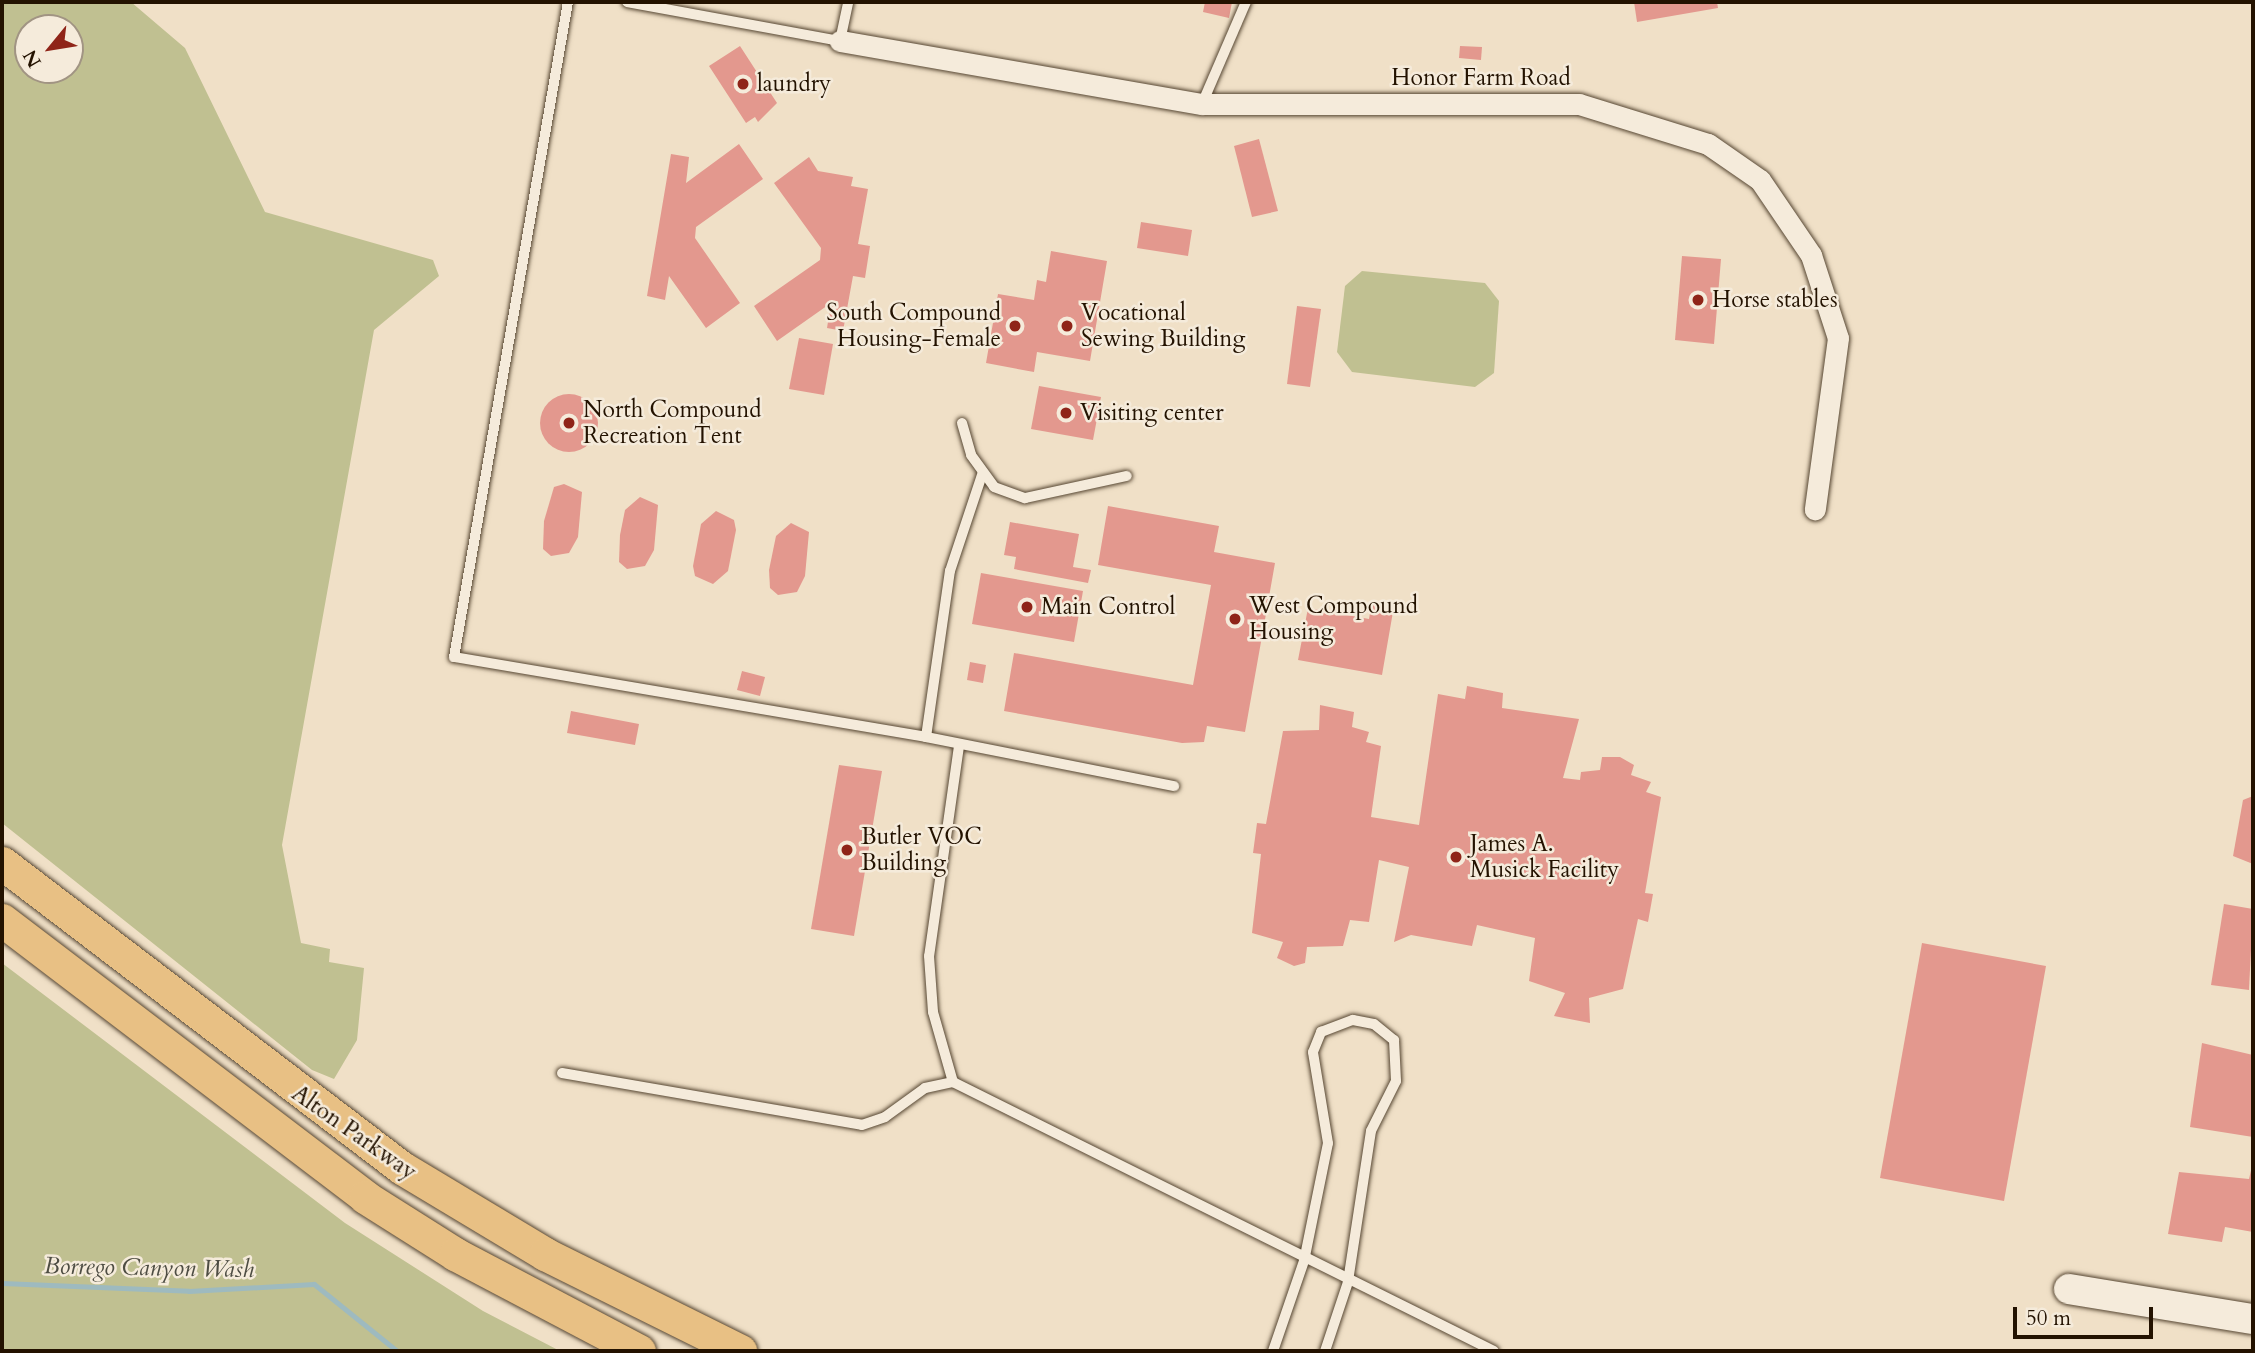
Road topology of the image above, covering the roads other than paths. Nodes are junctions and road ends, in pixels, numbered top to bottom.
1 (568, 2) edge
2 (627, 2) edge
3 (848, 2) edge
4 (1247, 2) edge
5 (839, 41) junction
6 (1202, 104) junction
7 (961, 423) dead end
8 (983, 472) junction
9 (1126, 476) dead end
10 (1815, 509) dead end
11 (926, 737) junction
12 (959, 746) junction
13 (1174, 786) dead end
14 (2, 863) edge
15 (2, 920) edge
16 (562, 1073) dead end
17 (953, 1082) junction
18 (1304, 1261) junction
19 (1348, 1282) junction
20 (2069, 1289) dead end
21 (2253, 1319) edge
22 (639, 1351) edge
23 (740, 1351) edge
24 (1273, 1351) edge
25 (1325, 1351) edge
26 (1494, 1351) edge

1 - 11 lane
2 - 5 lane
3 - 5 lane
4 - 6 lane
5 - 6 street, Honor Farm Road
6 - 10 street, Honor Farm Road
7 - 8 lane
8 - 9 lane
8 - 11 lane
11 - 12 lane
12 - 13 lane
12 - 17 lane
14 - 23 main road, Alton Parkway
15 - 22 main road, Alton Parkway
16 - 17 lane
17 - 18 lane
18 - 19 lane
18 - 19 lane
18 - 24 lane
19 - 25 lane
19 - 26 lane
20 - 21 street

